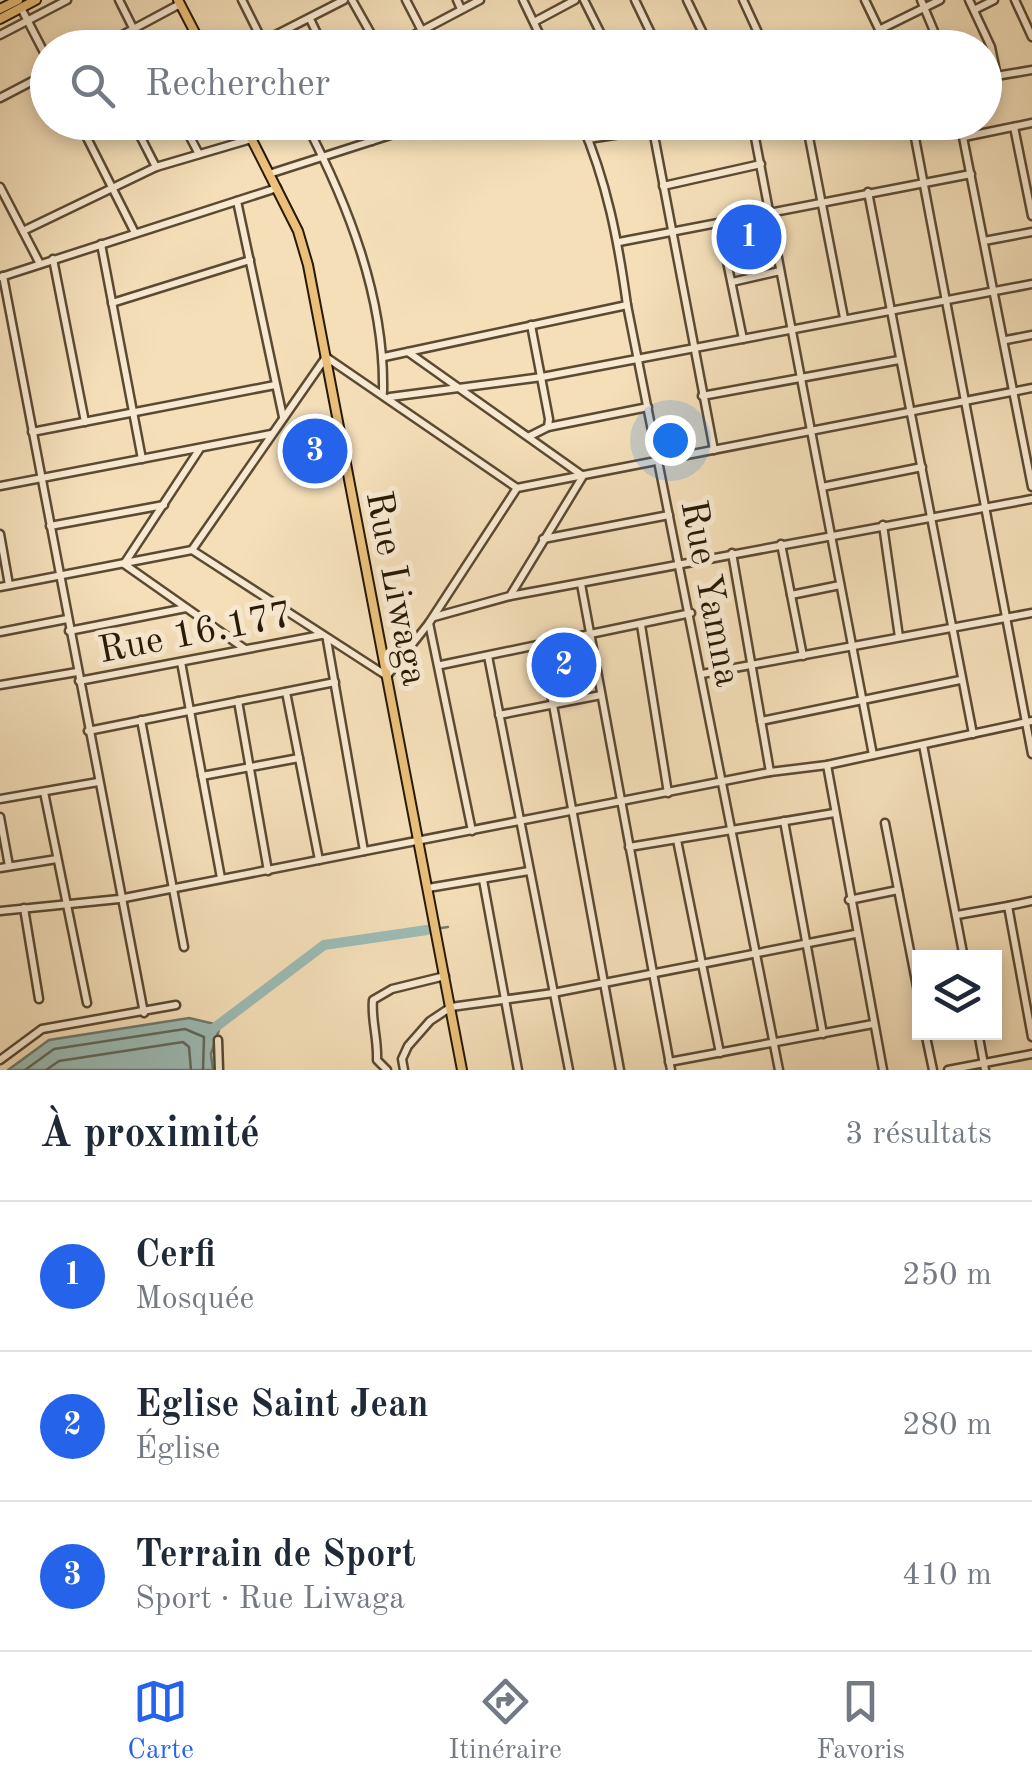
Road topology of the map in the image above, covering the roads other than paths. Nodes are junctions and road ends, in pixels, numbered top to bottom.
1 (36, 0) edge
2 (67, 0) edge
3 (118, 0) edge
4 (242, 0) edge
5 (344, 0) edge
6 (352, 0) edge
7 (406, 0) edge
8 (457, 0) edge
9 (480, 0) edge
10 (524, 0) edge
11 (575, 0) edge
12 (584, 0) edge
13 (635, 0) edge
14 (687, 0) edge
15 (743, 0) edge
16 (865, 0) edge
17 (940, 0) edge
18 (969, 0) edge
19 (994, 0) edge
20 (1015, 0) edge
21 (179, 2) edge
22 (19, 4) edge
23 (923, 4) edge
24 (0, 9) edge
25 (462, 9) junction
26 (974, 10) junction
27 (0, 19) edge
28 (310, 19) junction
29 (27, 21) junction
30 (534, 22) junction
31 (134, 29) joint
32 (32, 30) edge
33 (194, 30) edge
34 (257, 30) edge
35 (290, 30) edge
36 (315, 30) edge
37 (369, 30) edge
38 (421, 30) edge
39 (424, 30) edge
40 (538, 30) edge
41 (599, 30) edge
42 (649, 30) edge
43 (701, 30) edge
44 (757, 30) edge
45 (879, 30) joint
46 (934, 30) edge
47 (983, 30) edge
48 (0, 35) edge
49 (1032, 37) edge
50 (1032, 70) edge
51 (1002, 75) edge
52 (30, 83) edge
53 (0, 98) edge
54 (1032, 123) edge
55 (1014, 126) junction
56 (1002, 129) edge
57 (89, 140) edge
58 (142, 140) edge
59 (192, 140) edge
60 (248, 140) edge
61 (252, 140) edge
62 (315, 140) edge
63 (588, 140) edge
64 (652, 140) edge
65 (755, 140) edge
66 (809, 140) edge
67 (915, 140) edge
68 (964, 140) edge
69 (372, 141) edge
70 (199, 154) junction
71 (323, 156) junction
72 (760, 164) junction
73 (156, 166) junction
74 (269, 174) junction
75 (971, 174) junction
76 (923, 182) junction
77 (113, 186) junction
78 (663, 186) junction
79 (0, 187) edge
80 (276, 188) junction
81 (868, 192) junction
82 (237, 201) junction
83 (821, 201) junction
84 (11, 207) junction
85 (770, 211) junction
86 (0, 213) edge
87 (1032, 216) edge
88 (719, 223) junction
89 (23, 231) junction
90 (134, 231) junction
91 (670, 232) junction
92 (1032, 232) edge
93 (984, 241) junction
94 (618, 242) junction
95 (100, 244) junction
96 (53, 259) junction
97 (250, 260) junction
98 (40, 264) junction
99 (780, 272) junction
100 (2, 276) edge
101 (732, 282) junction
102 (1032, 284) edge
103 (994, 292) junction
104 (945, 300) junction
105 (112, 303) junction
106 (627, 305) junction
107 (891, 310) junction
108 (844, 318) junction
109 (531, 325) junction
110 (13, 328) junction
111 (792, 330) junction
112 (0, 332) edge
113 (1032, 335) edge
114 (743, 339) junction
115 (1006, 340) junction
116 (693, 349) junction
117 (408, 352) junction
118 (384, 357) junction
119 (638, 357) junction
120 (326, 358) junction
121 (900, 360) junction
122 (542, 377) junction
123 (804, 377) junction
124 (275, 385) junction
125 (1032, 388) edge
126 (465, 390) junction
127 (1015, 392) junction
128 (386, 395) junction
129 (702, 396) junction
130 (963, 402) junction
131 (648, 407) junction
132 (134, 412) junction
133 (911, 412) junction
134 (283, 418) junction
135 (85, 422) junction
136 (548, 427) junction
137 (814, 431) junction
138 (32, 432) junction
139 (272, 434) junction
140 (530, 436) junction
141 (199, 450) junction
142 (714, 450) junction
143 (1028, 450) edge
144 (142, 459) junction
145 (658, 461) junction
146 (922, 468) junction
147 (583, 476) junction
148 (41, 478) junction
149 (0, 486) edge
150 (1032, 487) edge
151 (518, 488) junction
152 (822, 488) junction
153 (1032, 500) edge
154 (164, 504) junction
155 (983, 508) junction
156 (669, 516) junction
157 (932, 517) junction
158 (884, 525) junction
159 (50, 526) junction
160 (830, 534) junction
161 (0, 535) edge
162 (544, 538) junction
163 (781, 544) junction
164 (192, 550) junction
165 (732, 553) junction
166 (124, 564) junction
167 (680, 565) junction
168 (59, 576) junction
169 (581, 584) junction
170 (840, 585) junction
171 (4, 586) edge
172 (510, 596) junction
173 (791, 596) junction
174 (186, 608) junction
175 (691, 612) junction
176 (1032, 613) edge
177 (1005, 618) junction
178 (67, 619) junction
179 (431, 620) junction
180 (641, 625) junction
181 (952, 628) junction
182 (70, 631) junction
183 (0, 632) edge
184 (590, 636) junction
185 (899, 637) junction
186 (324, 638) junction
187 (542, 644) junction
188 (851, 647) junction
189 (245, 649) junction
190 (488, 656) junction
191 (803, 656) junction
192 (181, 662) junction
193 (441, 664) junction
194 (751, 666) junction
195 (77, 672) junction
196 (702, 674) junction
197 (387, 676) junction
198 (960, 680) junction
199 (79, 682) junction
200 (335, 682) junction
201 (0, 685) edge
202 (286, 692) junction
203 (601, 694) junction
204 (861, 698) junction
205 (238, 701) junction
206 (552, 704) junction
207 (190, 711) junction
208 (500, 715) junction
209 (140, 720) junction
210 (761, 721) junction
211 (1029, 722) edge
212 (88, 731) junction
213 (973, 734) junction
214 (923, 745) junction
215 (873, 754) junction
216 (1032, 754) edge
217 (299, 758) junction
218 (827, 765) junction
219 (250, 768) junction
220 (770, 772) junction
221 (202, 776) junction
222 (98, 782) junction
223 (720, 785) junction
224 (44, 792) junction
225 (668, 793) junction
226 (0, 799) edge
227 (622, 805) junction
228 (834, 812) junction
229 (570, 813) junction
230 (0, 816) edge
231 (784, 821) junction
232 (520, 822) junction
233 (885, 822) dead end
234 (472, 831) junction
235 (729, 832) junction
236 (419, 840) junction
237 (677, 840) junction
238 (629, 847) junction
239 (364, 851) junction
240 (57, 858) junction
241 (318, 860) junction
242 (4, 867) edge
243 (268, 871) junction
244 (529, 871) junction
245 (220, 878) junction
246 (483, 880) junction
247 (174, 888) junction
248 (428, 888) junction
249 (898, 890) junction
250 (119, 900) junction
251 (850, 900) junction
252 (1032, 900) edge
253 (66, 905) junction
254 (1008, 906) junction
255 (24, 908) junction
256 (0, 911) edge
257 (957, 916) junction
258 (855, 934) junction
259 (806, 944) junction
260 (184, 947) dead end
261 (963, 950) edge
262 (754, 954) junction
263 (912, 961) edge
264 (701, 964) junction
265 (654, 973) junction
266 (445, 976) junction
267 (604, 984) junction
268 (553, 994) junction
269 (39, 999) dead end
270 (505, 1001) junction
271 (87, 1002) dead end
272 (176, 1005) dead end
273 (451, 1007) junction
274 (144, 1013) junction
275 (873, 1024) junction
276 (824, 1034) junction
277 (1032, 1036) edge
278 (218, 1040) dead end
279 (927, 1040) edge
280 (980, 1040) edge
281 (774, 1043) junction
282 (720, 1053) junction
283 (1032, 1054) edge
284 (402, 1059) junction
285 (0, 1060) edge
286 (377, 1060) junction
287 (670, 1066) edge
288 (985, 1066) edge
289 (219, 1070) edge
290 (368, 1070) edge
291 (389, 1070) edge
292 (404, 1070) edge
293 (462, 1070) edge
294 (518, 1070) edge
295 (568, 1070) edge
296 (620, 1070) edge
297 (779, 1070) edge
298 (884, 1070) edge
299 (933, 1070) edge
300 (948, 1070) edge

1 - 22 main road
2 - 29 street
3 - 31 street
4 - 34 street
5 - 28 street
6 - 37 street
7 - 38 street
8 - 25 street
9 - 25 street
10 - 30 street
11 - 30 street
12 - 41 street
13 - 42 street
14 - 43 street
15 - 44 street
16 - 45 street
17 - 23 street
18 - 26 street
19 - 26 street
20 - 49 street
21 - 31 street
21 - 33 main road
22 - 24 main road
22 - 27 main road
22 - 29 street
23 - 45 street
23 - 46 street
25 - 39 street
26 - 47 street
28 - 35 street
28 - 36 street
29 - 32 street
29 - 48 street
30 - 40 street
50 - 51 street
52 - 53 street
54 - 55 street
55 - 56 street
55 - 87 street
57 - 77 street
58 - 73 street
59 - 70 street
60 - 70 street
61 - 74 main road, Rue Liwaga
62 - 71 street
63 - 94 street, Rue Yamna
64 - 78 street
65 - 72 street
66 - 83 street
67 - 76 street
68 - 75 street
69 - 71 street
70 - 73 street
71 - 74 street
71 - 118 street
72 - 78 street
72 - 85 street
73 - 77 street
74 - 80 main road, Rue Liwaga
75 - 76 street
75 - 93 street
76 - 81 street
76 - 104 street
77 - 89 street
77 - 90 street
78 - 91 street
79 - 84 street
80 - 82 street
80 - 120 main road, Rue Liwaga
81 - 83 street
81 - 107 street
82 - 90 street
82 - 97 street
83 - 85 street
83 - 108 street
84 - 86 street
84 - 89 street
85 - 88 street
85 - 99 street
88 - 91 street
88 - 101 street
89 - 98 street
90 - 95 street
91 - 94 street
91 - 116 street
92 - 93 street
93 - 103 street
94 - 106 street, Rue Yamna
95 - 96 street
95 - 105 street
96 - 98 street
96 - 135 street
97 - 105 street
97 - 124 street
98 - 100 street
99 - 101 street
99 - 111 street
100 - 110 street
101 - 114 street
102 - 103 street
103 - 104 street
103 - 115 street
104 - 107 street
104 - 130 street
105 - 132 street
106 - 109 street
106 - 119 street, Rue Yamna
107 - 108 street
107 - 121 street
108 - 111 street
109 - 117 street
109 - 122 street
110 - 112 street
110 - 138 street
111 - 114 street
111 - 123 street
113 - 115 street
114 - 116 street
115 - 127 street
116 - 119 street
116 - 129 street
117 - 118 street
117 - 126 street
118 - 128 street
119 - 122 street
119 - 131 street, Rue Yamna
120 - 128 street
120 - 134 street
120 - 197 main road, Rue Liwaga
121 - 123 street
121 - 133 street
122 - 126 street
122 - 136 street
123 - 129 street
123 - 137 street
124 - 132 street
124 - 134 street
125 - 127 street
126 - 128 street
126 - 140 street
127 - 130 street
127 - 143 street
128 - 151 street
129 - 142 street
130 - 133 street
130 - 155 street
131 - 136 street
131 - 145 street, Rue Yamna
132 - 135 street
132 - 144 street
133 - 137 street
133 - 146 street
134 - 139 street
135 - 138 street
136 - 140 street
137 - 142 street
137 - 152 street
138 - 148 street
139 - 141 street
139 - 164 street
140 - 147 street
141 - 144 street
141 - 154 street
142 - 145 street
143 - 150 street
144 - 148 street
145 - 147 street
145 - 156 street, Rue Yamna
146 - 152 street
146 - 157 street
147 - 151 street
147 - 162 street
148 - 149 street
148 - 159 street
151 - 179 street
152 - 160 street
153 - 155 street
154 - 159 street
154 - 166 street
155 - 157 street
155 - 177 street
156 - 162 street
156 - 167 street, Rue Yamna
157 - 158 street
157 - 181 street
158 - 160 street
158 - 185 street
159 - 168 street
160 - 163 street
160 - 170 street
161 - 171 street
162 - 172 street
163 - 165 street
163 - 173 street
164 - 166 street
164 - 186 street
165 - 167 street
165 - 194 street
166 - 168 street
166 - 174 street
167 - 169 street
167 - 175 street, Rue Yamna
168 - 171 street
168 - 178 street
169 - 172 street
169 - 184 street
170 - 173 street
170 - 188 street
172 - 179 street
173 - 191 street
174 - 182 street
174 - 189 street
175 - 180 street
175 - 196 street, Rue Yamna
176 - 177 street
177 - 181 street
177 - 211 street
178 - 182 street
178 - 183 street
179 - 193 street
179 - 197 street
180 - 184 street
180 - 225 street
181 - 185 street
181 - 198 street
182 - 195 street
184 - 187 street
184 - 203 street
185 - 188 street
186 - 189 street, Rue 16.177
186 - 197 street
186 - 200 street
187 - 190 street
187 - 206 street
188 - 191 street
188 - 204 street
189 - 192 street, Rue 16.177
190 - 193 street
190 - 208 street
191 - 194 street
192 - 199 street, Rue 16.177
192 - 207 street
193 - 234 street
194 - 196 street
194 - 210 street
195 - 199 street
195 - 201 street, Rue 16.177
196 - 223 street, Rue Yamna
197 - 236 main road, Rue Liwaga
198 - 204 street
198 - 213 street
199 - 212 street
200 - 202 street
200 - 239 street
202 - 205 street
202 - 217 street
203 - 206 street
203 - 227 street
204 - 210 street
204 - 215 street
205 - 207 street
205 - 219 street
206 - 208 street
206 - 229 street
207 - 209 street
207 - 221 street
208 - 232 street
209 - 212 street
209 - 247 street
210 - 220 street
211 - 213 street
211 - 216 street
212 - 222 street
213 - 214 street
214 - 215 street
214 - 257 street
215 - 218 street
217 - 219 street
217 - 241 street
218 - 220 street
218 - 228 street
219 - 221 street
219 - 243 street
220 - 223 street
221 - 245 street
222 - 224 street
222 - 250 street
223 - 225 street
223 - 235 street, Rue Yamna
224 - 226 street
224 - 240 street
225 - 227 street
227 - 229 street
227 - 238 street
228 - 231 street
228 - 251 street
229 - 232 street
229 - 267 street
230 - 242 street
231 - 235 street
231 - 259 street
232 - 234 street
232 - 244 street
233 - 249 street
234 - 236 street
235 - 237 street
235 - 262 street, Rue Yamna
236 - 239 street
236 - 248 main road, Rue Liwaga
237 - 238 street
237 - 264 street
238 - 265 street
239 - 241 street
240 - 242 street
240 - 253 street
241 - 243 street
243 - 245 street
244 - 246 street
244 - 268 street
245 - 247 street
246 - 248 street
246 - 270 street
247 - 250 street
247 - 260 street
248 - 266 main road, Rue Liwaga
249 - 251 street
249 - 263 street
250 - 253 street
250 - 274 street
251 - 258 street
252 - 254 street
253 - 255 street
253 - 271 street
254 - 257 street
254 - 277 street
255 - 256 street
255 - 269 street
257 - 261 street
258 - 259 street
258 - 275 street
259 - 262 street
259 - 276 street
262 - 264 street
262 - 281 street, Rue Yamna
264 - 265 street
264 - 282 street
265 - 267 street
265 - 287 street
266 - 273 main road, Rue Liwaga
266 - 286 street
267 - 268 street
267 - 296 street
268 - 270 street
268 - 295 street
270 - 273 street
270 - 294 street
272 - 274 street
273 - 284 street
273 - 293 main road, Rue Liwaga
274 - 285 street
275 - 276 street
275 - 298 street
276 - 281 street
278 - 289 street
279 - 299 street
280 - 288 street
281 - 282 street
281 - 297 street, Rue Yamna
282 - 287 street
283 - 288 street
284 - 291 street
284 - 292 street
286 - 290 street
286 - 291 street
288 - 300 street

